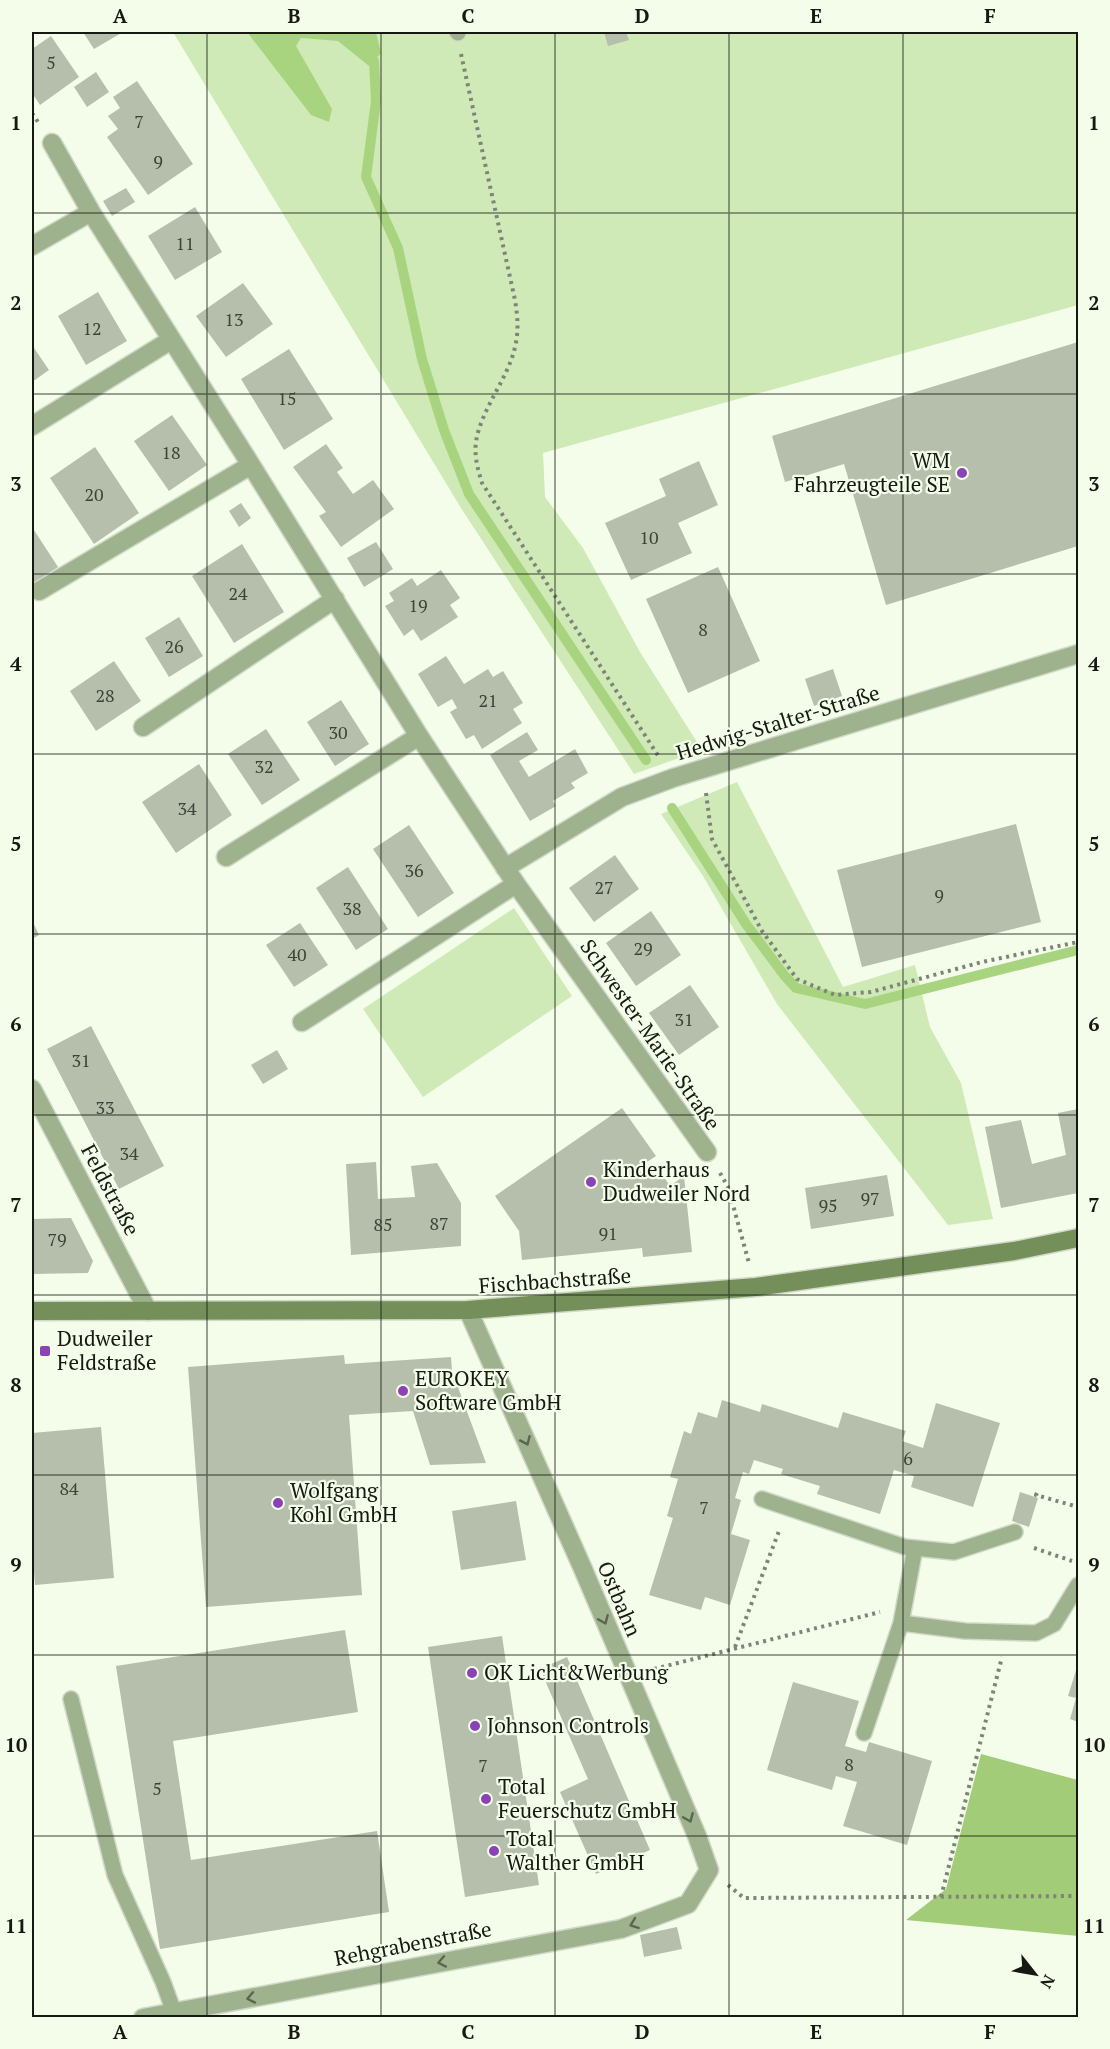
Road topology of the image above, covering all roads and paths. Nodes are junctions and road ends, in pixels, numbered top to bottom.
1 (458, 32) edge
2 (52, 143) dead end
3 (91, 212) junction
4 (32, 246) edge
5 (171, 340) junction
6 (32, 426) edge
7 (251, 465) junction
8 (39, 591) dead end
9 (335, 599) junction
10 (1078, 654) edge
11 (143, 727) dead end
12 (419, 736) junction
13 (703, 768) junction
14 (672, 778) junction
15 (226, 857) dead end
16 (506, 868) junction
17 (516, 884) junction
18 (1078, 942) edge
19 (302, 1022) dead end
20 (32, 1089) edge
21 (706, 1152) joint
22 (1078, 1238) edge
23 (756, 1287) junction
24 (32, 1311) edge
25 (148, 1311) junction
26 (468, 1311) junction
27 (1037, 1493) dead end
28 (762, 1498) dead end
29 (1078, 1507) edge
30 (788, 1508) junction
31 (1015, 1532) dead end
32 (1000, 1537) junction
33 (915, 1548) junction
34 (1078, 1563) edge
35 (1078, 1585) edge
36 (904, 1607) junction
37 (901, 1623) junction
38 (1008, 1633) junction
39 (735, 1647) junction
40 (628, 1676) junction
41 (71, 1699) dead end
42 (864, 1733) dead end
43 (709, 1870) junction
44 (1078, 1896) edge
45 (941, 1897) junction
46 (174, 2012) junction
47 (143, 2018) edge

1 - 14 path
2 - 3 street, Schwester-Marie-Straße
3 - 4 street
3 - 5 street, Schwester-Marie-Straße
5 - 6 street
5 - 7 street, Schwester-Marie-Straße
7 - 8 street
7 - 9 street, Schwester-Marie-Straße
9 - 11 street
9 - 12 street, Schwester-Marie-Straße
10 - 13 street, Hedwig-Stalter-Straße
12 - 15 street
12 - 16 street, Schwester-Marie-Straße
13 - 14 street, Hedwig-Stalter-Straße
13 - 18 path
14 - 16 street, Hedwig-Stalter-Straße
16 - 17 street, Schwester-Marie-Straße
17 - 19 street
17 - 21 street, Schwester-Marie-Straße
20 - 25 street, Feldstraße
21 - 23 path, Schwester-Marie-Straße
22 - 23 street, Fischbachstraße
23 - 26 street, Fischbachstraße
24 - 25 street, Fischbachstraße
25 - 26 street, Fischbachstraße
26 -> 40 street, Ostbahn
27 - 29 path
28 - 30 lane
30 - 33 lane
30 - 39 path
31 - 32 lane
32 - 33 lane
32 - 34 path
33 - 36 lane
35 - 38 lane
36 - 37 lane
36 - 39 path
37 - 38 lane
37 - 42 lane
38 - 45 path
39 - 40 path
40 -> 43 street, Ostbahn
41 - 46 lane
43 - 45 path
43 -> 46 street, Rehgrabenstraße
44 - 45 path
46 - 47 street, Rehgrabenstraße

